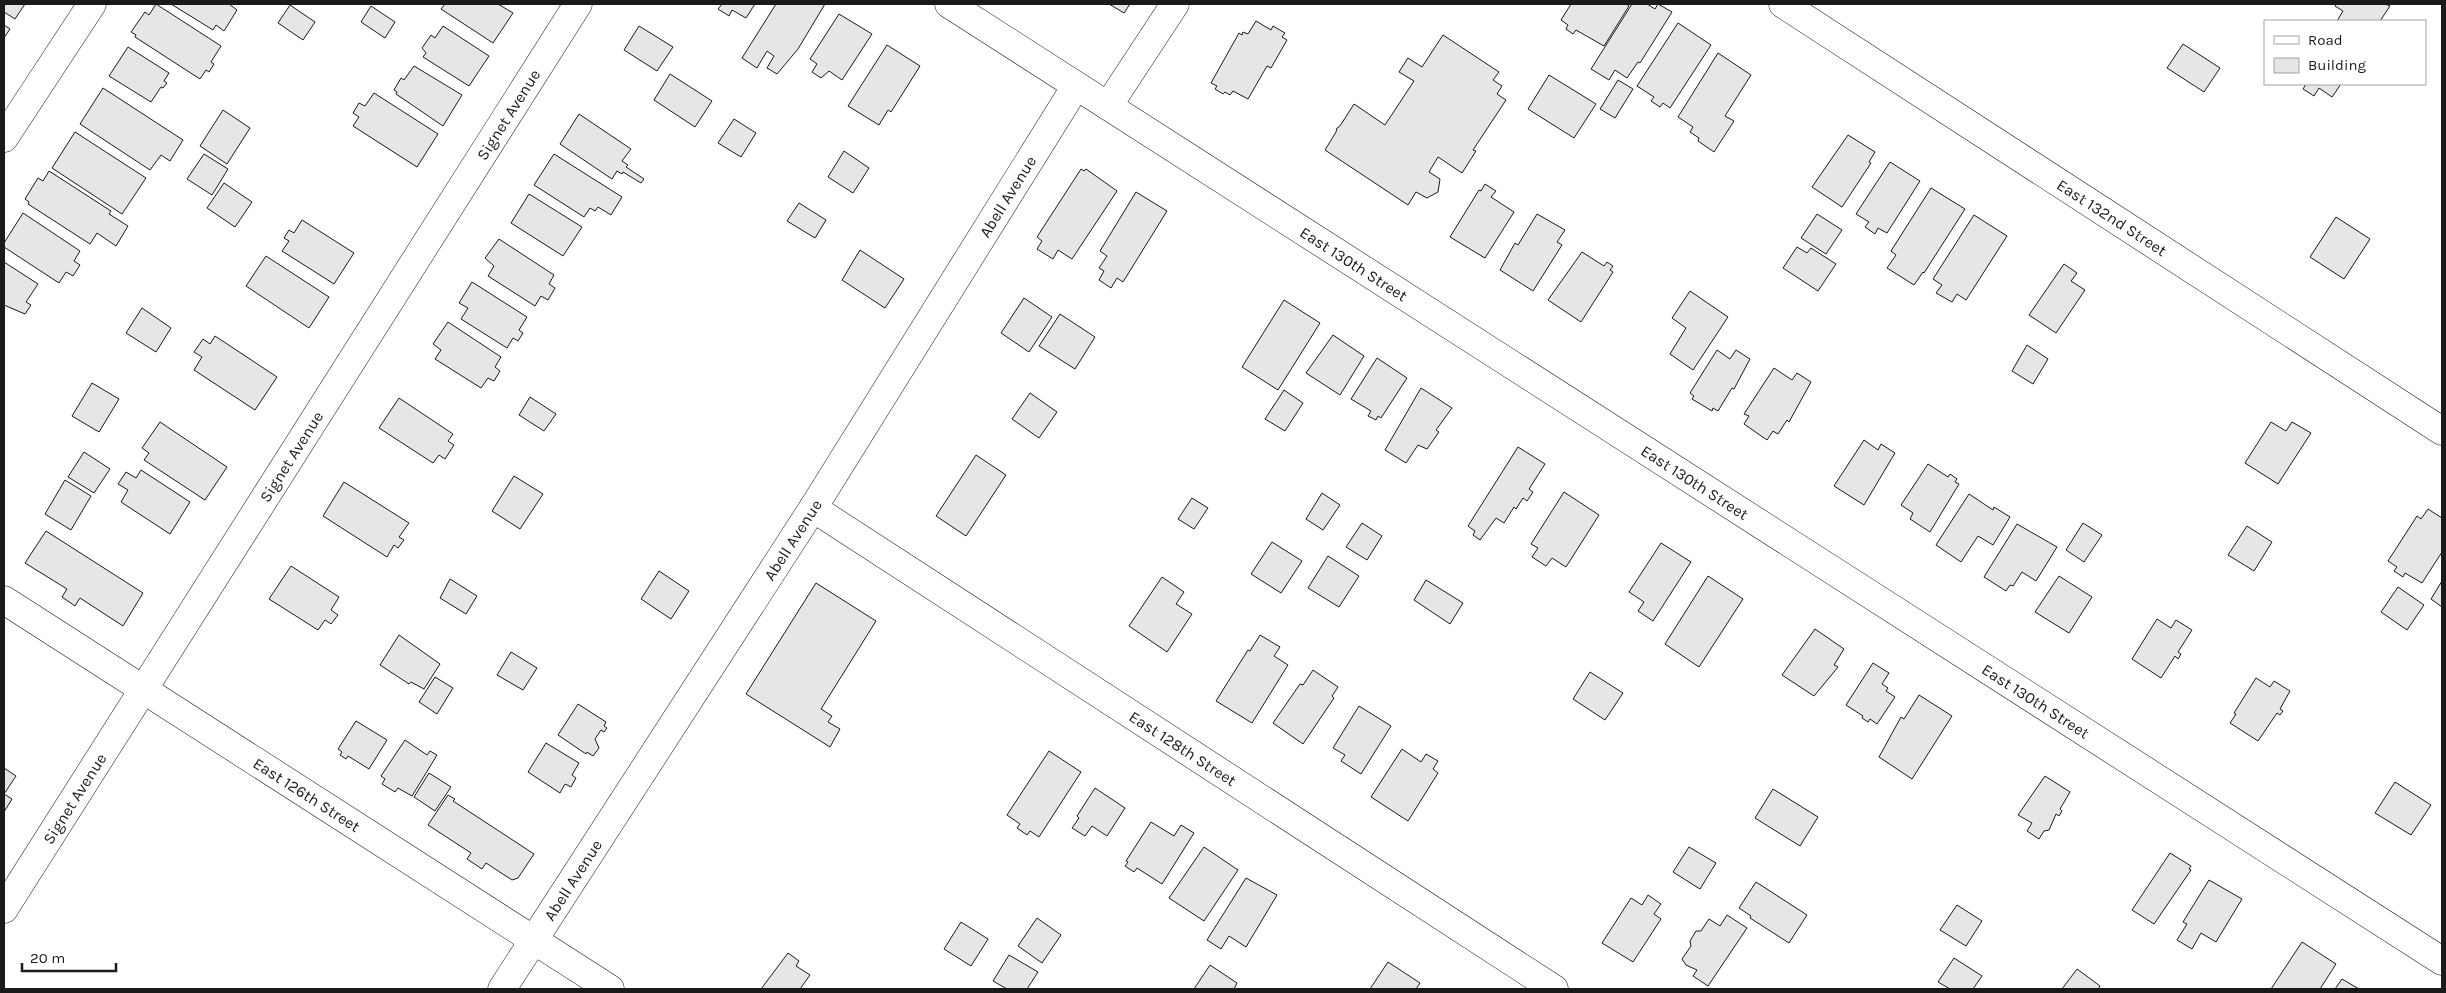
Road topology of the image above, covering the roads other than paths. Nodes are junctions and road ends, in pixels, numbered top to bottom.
1 (92, 4) edge
2 (578, 4) edge
3 (949, 4) edge
4 (1175, 4) edge
5 (1783, 4) edge
6 (1076, 86) junction
7 (1108, 106) junction
8 (4, 138) edge
9 (2442, 431) edge
10 (813, 508) junction
11 (4, 600) edge
12 (143, 690) junction
13 (4, 909) edge
14 (533, 939) junction
15 (2442, 961) edge
16 (502, 989) edge
17 (610, 989) edge
18 (1554, 989) edge

1 - 8 street
2 - 12 street, Signet Avenue
3 - 6 street, East 130th Street
4 - 7 street
5 - 9 street, East 132nd Street
6 - 7 street, East 130th Street
6 - 10 street, Abell Avenue
7 - 15 street, East 130th Street
10 - 14 street, Abell Avenue
10 - 18 street, East 128th Street
11 - 12 street, East 126th Street
12 - 13 street, Signet Avenue
12 - 14 street, East 126th Street
14 - 16 street, Abell Avenue
14 - 17 street, East 126th Street

